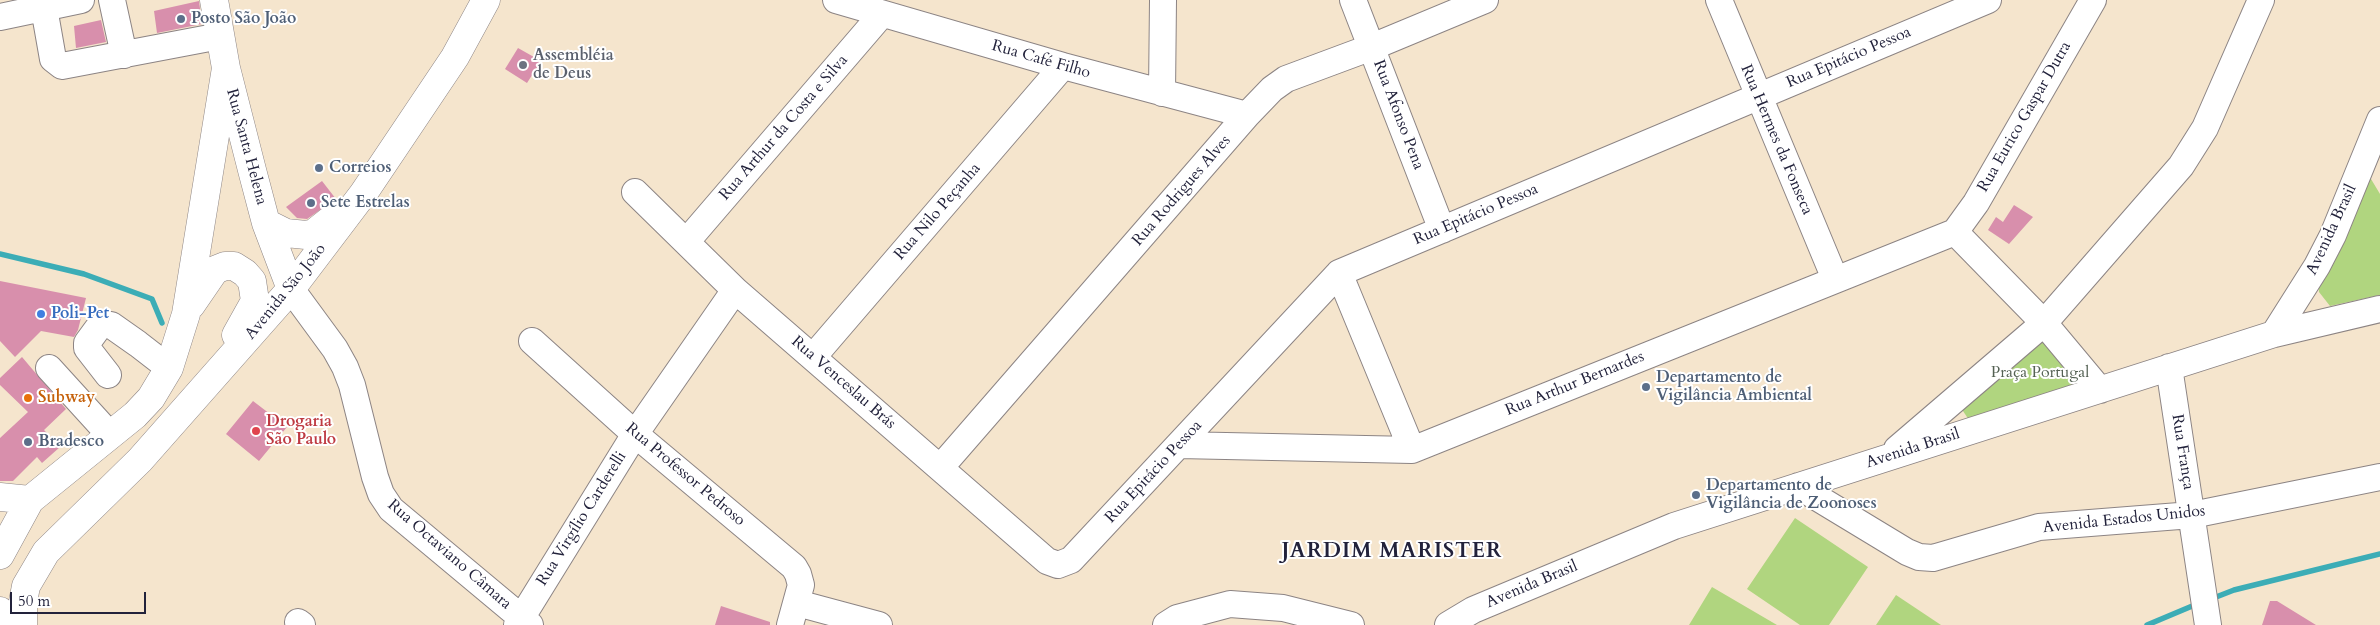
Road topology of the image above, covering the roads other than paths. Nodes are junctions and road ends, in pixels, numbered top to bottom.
1 (81, 0) edge
2 (112, 0) edge
3 (214, 0) edge
4 (486, 0) edge
5 (836, 0) edge
6 (1163, 0) edge
7 (1353, 0) edge
8 (1485, 0) edge
9 (1719, 0) edge
10 (1988, 0) edge
11 (2093, 0) edge
12 (2261, 0) edge
13 (44, 8) junction
14 (882, 14) junction
15 (0, 16) edge
16 (220, 36) junction
17 (1372, 47) junction
18 (124, 55) junction
19 (1063, 66) junction
20 (226, 68) junction
21 (1162, 93) junction
22 (1757, 97) junction
23 (1247, 115) junction
24 (2380, 120) edge
25 (2366, 151) junction
26 (2380, 173) edge
27 (635, 192) dead end
28 (362, 194) junction
29 (266, 223) junction
30 (1442, 230) junction
31 (1954, 232) junction
32 (687, 241) junction
33 (1339, 273) junction
34 (1835, 279) junction
35 (291, 290) junction
36 (735, 290) junction
37 (2380, 309) edge
38 (186, 314) junction
39 (2044, 323) junction
40 (2274, 334) junction
41 (532, 340) dead end
42 (813, 357) junction
43 (49, 368) dead end
44 (169, 368) junction
45 (2169, 368) junction
46 (108, 375) dead end
47 (2100, 390) junction
48 (198, 395) junction
49 (635, 434) junction
50 (110, 435) junction
51 (1179, 446) junction
52 (1412, 450) junction
53 (1888, 457) junction
54 (940, 468) junction
55 (2380, 477) edge
56 (1798, 486) junction
57 (0, 497) edge
58 (30, 500) junction
59 (2192, 516) junction
60 (0, 555) edge
61 (1058, 565) joint
62 (0, 611) edge
63 (793, 614) edge
64 (1225, 614) edge
65 (2208, 619) edge
66 (522, 622) edge
67 (2, 625) edge
68 (23, 625) edge
69 (879, 625) edge
70 (1166, 625) edge
71 (1351, 625) edge
72 (1448, 625) edge

1 - 13 street
2 - 18 street
3 - 16 main road, Rua Santa Helena
4 - 28 main road, Avenida São João
5 - 14 street, Rua Café Filho
6 - 21 street
7 - 17 street, Rua Afonso Pena
8 - 17 street, Rua Rodrigues Alves
9 - 22 street, Rua Hermes da Fonseca
10 - 22 street, Rua Epitácio Pessoa
11 - 31 street, Rua Eurico Gaspar Dutra
12 - 39 street
13 - 15 street
13 - 18 street
14 - 19 street, Rua Café Filho
14 - 32 street, Rua Arthur da Costa e Silva
16 - 18 street
16 - 20 main road, Rua Santa Helena
17 - 23 street, Rua Rodrigues Alves
17 - 30 street, Rua Afonso Pena
19 - 21 street, Rua Café Filho
19 - 42 street, Rua Nilo Peçanha
20 - 29 main road, Rua Santa Helena
20 - 38 main road
21 - 23 street, Rua Café Filho
22 - 30 street, Rua Epitácio Pessoa
22 - 34 street, Rua Hermes da Fonseca
23 - 54 street, Rua Rodrigues Alves
24 - 25 street, Avenida Brasil
25 - 26 street
25 - 40 street, Avenida Brasil
27 - 32 street, Rua Venceslau Brás
28 - 29 main road
28 - 35 main road, Avenida São João
29 - 35 main road, Rua Santa Helena
30 - 33 street, Rua Epitácio Pessoa
31 - 34 street, Rua Arthur Bernardes
31 - 39 street
32 - 36 street, Rua Venceslau Brás
33 - 51 street, Rua Epitácio Pessoa
33 - 52 street
34 - 52 street, Rua Arthur Bernardes
35 - 48 main road, Avenida São João
35 - 66 street, Rua Octaviano Câmara
36 - 42 street, Rua Venceslau Brás
36 - 49 street, Rua Virgílio Carderelli
37 - 40 street, Avenida Brasil
38 - 44 main road
38 - 48 main road
39 - 47 street
39 - 53 street
40 - 45 street, Avenida Brasil
41 - 49 street, Rua Professor Pedroso
42 - 54 street, Rua Venceslau Brás
43 - 50 street
44 - 46 street
44 - 50 main road
45 - 47 street, Avenida Brasil
45 - 59 street, Rua França
47 - 53 street, Avenida Brasil
48 - 68 main road, Avenida São João
49 - 63 street, Rua Professor Pedroso
49 - 66 street, Rua Virgílio Carderelli
50 - 58 main road
51 - 52 street, Rua Arthur Bernardes
51 - 61 street, Rua Epitácio Pessoa
53 - 56 street, Avenida Brasil
54 - 61 street, Rua Venceslau Brás
55 - 59 street, Avenida Estados Unidos
56 - 59 street, Avenida Estados Unidos
56 - 72 street, Avenida Brasil
57 - 58 main road
58 - 60 main road
59 - 65 street, Rua França
62 - 67 main road
63 - 69 street
64 - 70 street
64 - 71 street

